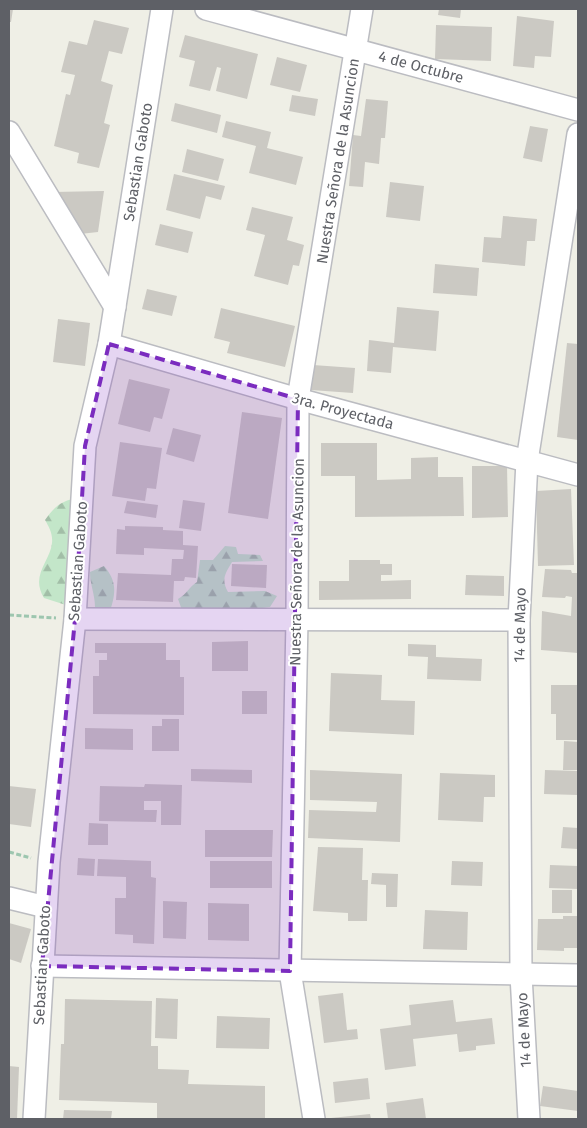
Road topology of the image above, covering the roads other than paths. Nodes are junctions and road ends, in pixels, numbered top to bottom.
1 (162, 9) edge
2 (206, 9) edge
3 (362, 9) edge
4 (356, 50) junction
5 (578, 110) edge
6 (9, 132) edge
7 (578, 134) edge
8 (115, 307) junction
9 (109, 344) junction
10 (298, 399) junction
11 (527, 461) junction
12 (578, 475) edge
13 (75, 619) junction
14 (297, 620) junction
15 (519, 620) junction
16 (9, 898) edge
17 (46, 907) junction
18 (42, 966) junction
19 (290, 971) junction
20 (521, 975) junction
21 (578, 975) edge
22 (34, 1119) edge
23 (314, 1119) edge
24 (529, 1119) edge

1 - 8 street, Sebastian Gaboto
2 - 4 street, 4 de Octubre
3 - 4 street, Nuestra Señora de la Asuncion
4 - 5 street, 4 de Octubre
4 - 10 street, Nuestra Señora de la Asuncion
6 - 8 street
7 - 11 street, 14 de Mayo
8 - 9 street, Sebastian Gaboto
9 - 10 street, 3ra. Proyectada
9 - 13 street, Sebastian Gaboto
10 - 11 street, 3ra. Proyectada
10 - 14 street, Nuestra Señora de la Asuncion
11 - 12 street, 3ra. Proyectada
11 - 15 street, 14 de Mayo
13 - 14 street
13 - 17 street, Sebastian Gaboto
14 - 15 street
14 - 19 street, Nuestra Señora de la Asuncion
15 - 20 street, 14 de Mayo
16 - 17 street
17 - 18 street, Sebastian Gaboto
18 - 19 street
18 - 22 street, Sebastian Gaboto
19 - 20 street
19 - 23 street, Nuestra Señora de la Asuncion
20 - 21 street
20 - 24 street, 14 de Mayo

